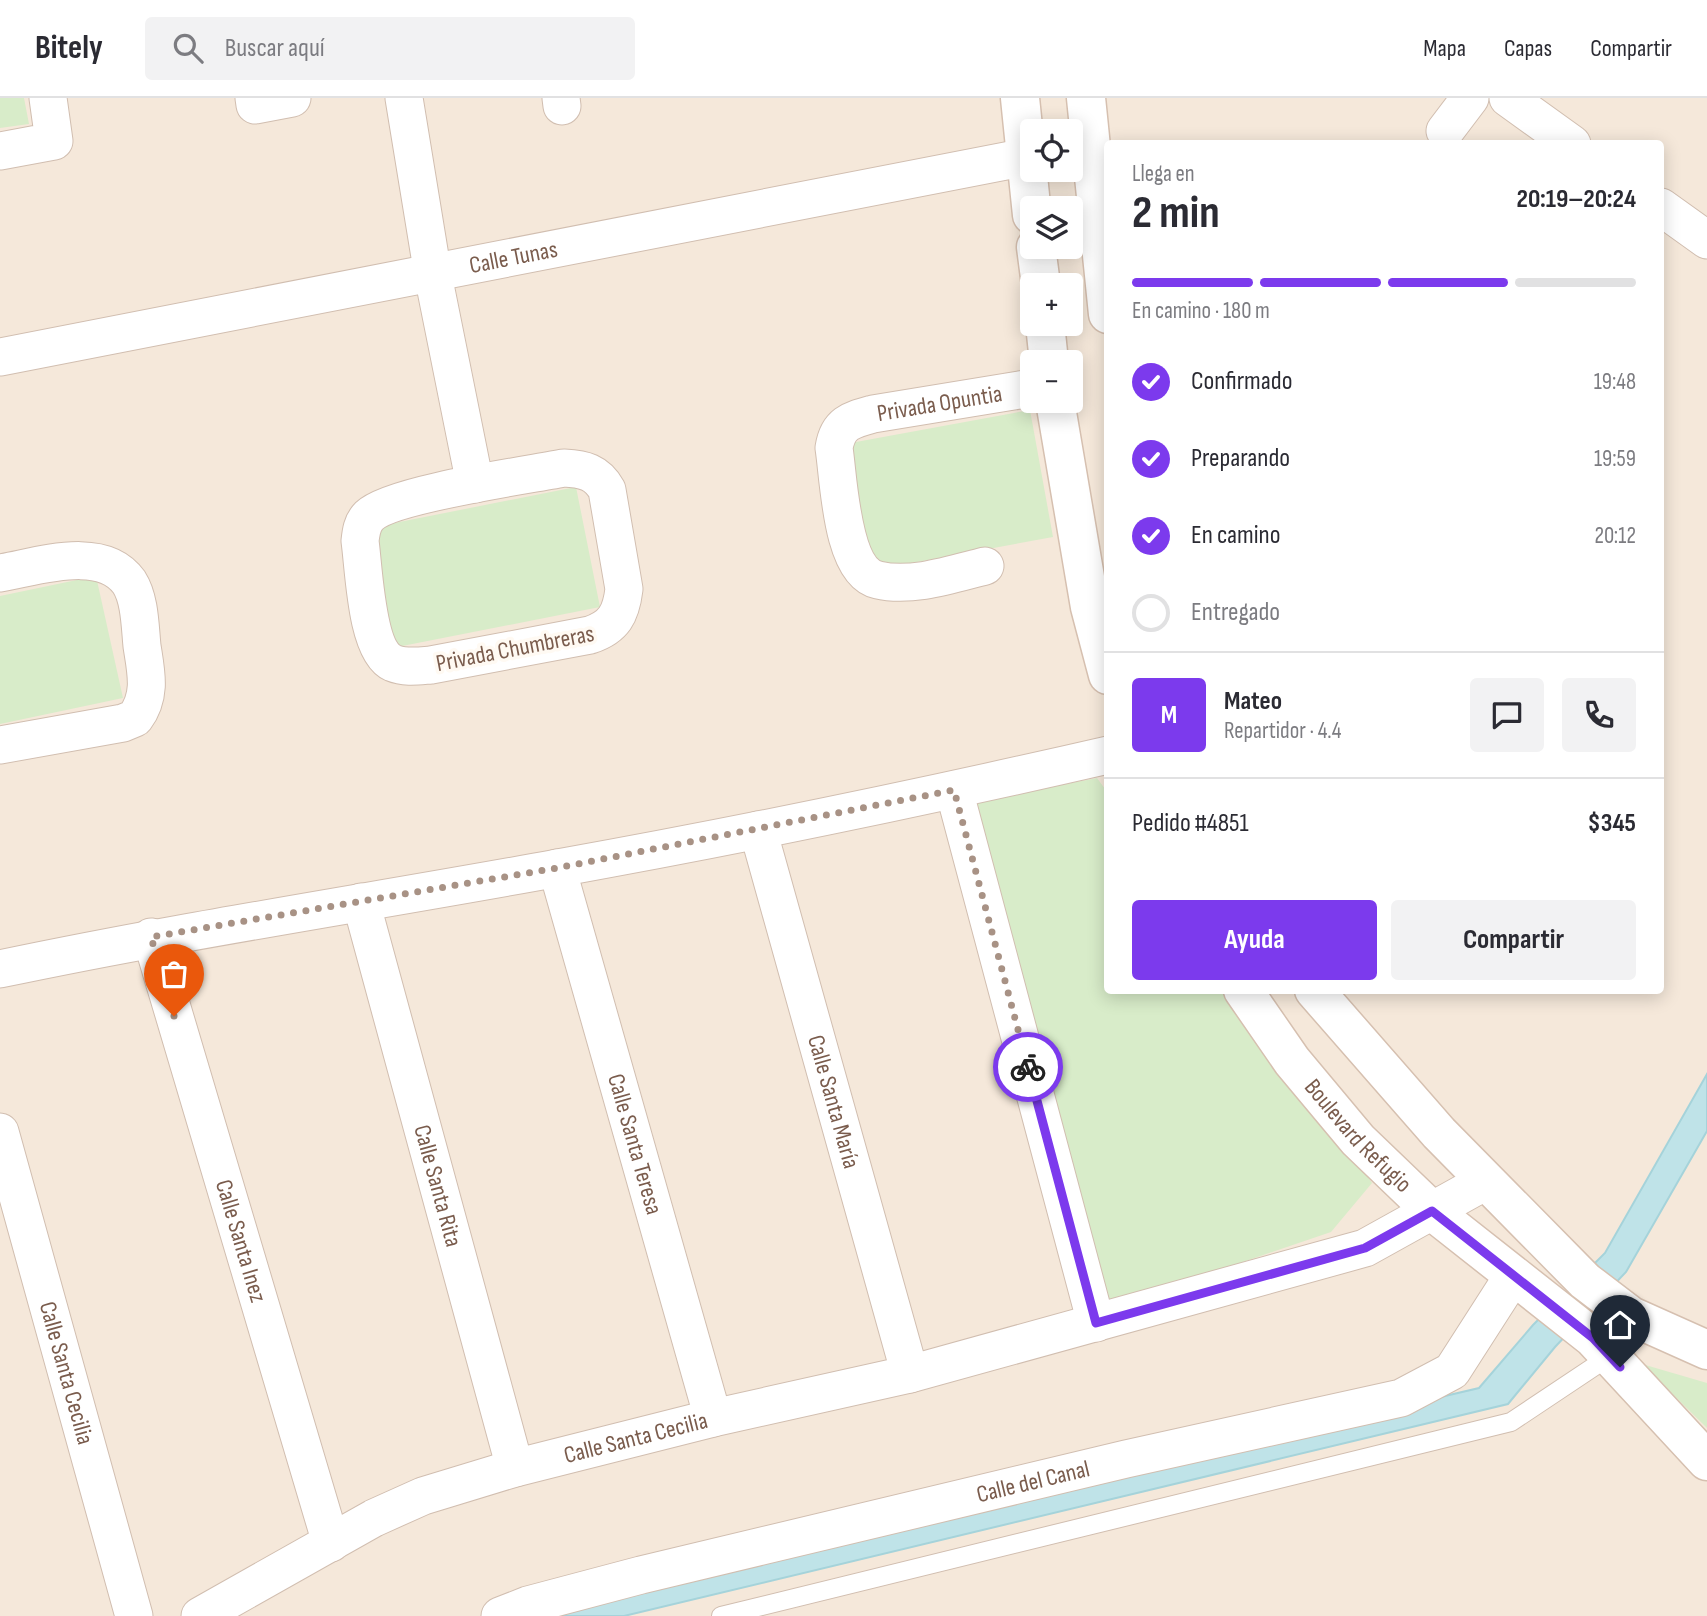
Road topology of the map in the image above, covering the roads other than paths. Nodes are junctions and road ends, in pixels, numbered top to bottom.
1 (48, 98) edge
2 (254, 98) edge
3 (292, 98) edge
4 (404, 98) edge
5 (1020, 98) edge
6 (1086, 98) edge
7 (1470, 98) edge
8 (1508, 98) edge
9 (1022, 119) edge
10 (1445, 131) dead end
11 (1566, 140) edge
12 (0, 151) edge
13 (1020, 158) edge
14 (1664, 209) edge
15 (1707, 240) edge
16 (433, 275) junction
17 (1104, 275) edge
18 (0, 357) edge
19 (1020, 390) edge
20 (1057, 413) edge
21 (475, 484) junction
22 (985, 566) dead end
23 (0, 573) edge
24 (1104, 660) edge
25 (0, 745) edge
26 (1104, 756) edge
27 (954, 790) junction
28 (758, 830) junction
29 (557, 868) junction
30 (361, 902) junction
31 (151, 937) junction
32 (0, 969) edge
33 (1246, 994) edge
34 (1318, 994) edge
35 (0, 1132) edge
36 (1484, 1182) junction
37 (1432, 1211) junction
38 (1513, 1276) junction
39 (1096, 1323) junction
40 (1707, 1350) edge
41 (1610, 1356) junction
42 (910, 1374) junction
43 (713, 1418) junction
44 (1707, 1461) edge
45 (516, 1468) junction
46 (331, 1543) junction
47 (134, 1616) edge
48 (201, 1616) edge
49 (500, 1616) edge
50 (721, 1616) edge

1 - 12 street
2 - 3 street
4 - 16 street
5 - 9 street
6 - 17 street
7 - 10 street
8 - 11 street
13 - 16 street, Calle Tunas
14 - 15 street
16 - 18 street, Calle Tunas
16 - 21 street
19 - 22 street, Privada Opuntia
20 - 24 street
21 - 21 street, Privada Chumbreras
23 - 25 street
26 - 27 street
27 - 28 street
27 - 39 street
28 - 29 street
28 - 42 street, Calle Santa María
29 - 30 street
29 - 43 street, Calle Santa Teresa
30 - 31 street
30 - 45 street, Calle Santa Rita
31 - 32 street
31 - 46 street, Calle Santa Inez
33 - 37 street, Boulevard Refugio
34 - 36 street
35 - 47 street, Calle Santa Cecilia
36 - 37 street, Calle Santa Cecilia
36 - 40 street
37 - 38 street, Boulevard Refugio
37 - 39 street, Calle Santa Cecilia
38 - 41 street, Boulevard Refugio
38 - 49 street, Calle del Canal
39 - 42 street, Calle Santa Cecilia
41 - 44 street, Boulevard Refugio
41 - 50 lane
42 - 43 street, Calle Santa Cecilia
43 - 45 street, Calle Santa Cecilia
45 - 46 street, Calle Santa Cecilia
46 - 48 street, Calle Santa Cecilia

